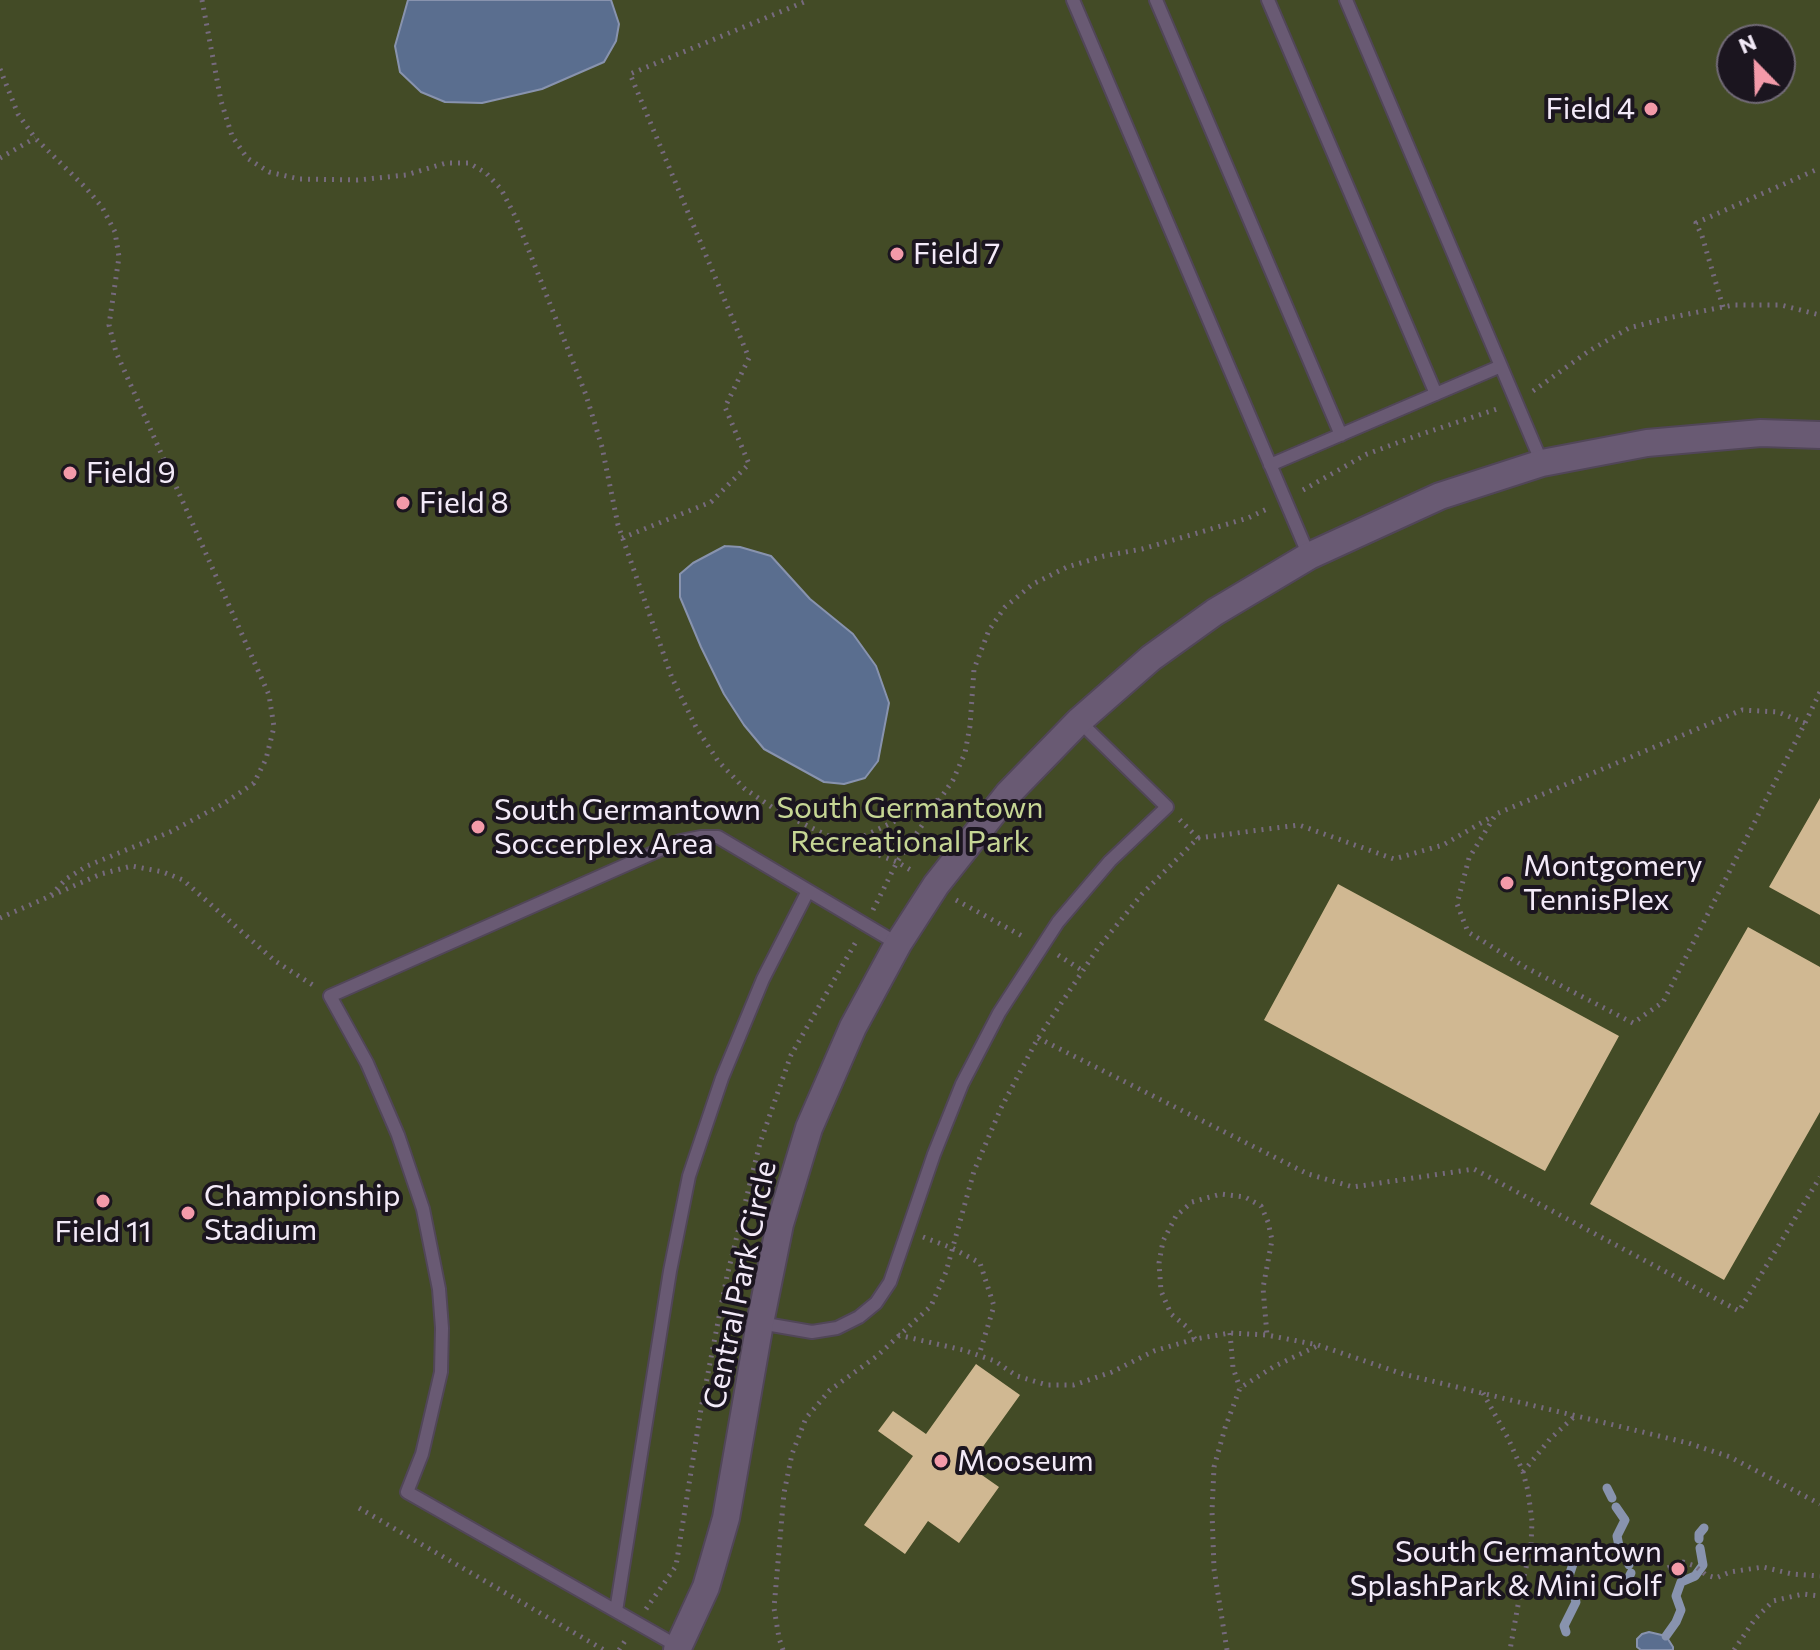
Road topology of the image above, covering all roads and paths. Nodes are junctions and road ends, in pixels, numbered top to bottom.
1 (202, 0) edge
2 (809, 0) edge
3 (1073, 0) edge
4 (1156, 0) edge
5 (1268, 0) edge
6 (1346, 0) edge
7 (0, 69) edge
8 (35, 138) junction
9 (0, 158) edge
10 (1820, 168) edge
11 (1723, 307) junction
12 (1820, 315) edge
13 (1501, 366) junction
14 (1436, 394) junction
15 (1516, 402) junction
16 (1341, 435) junction
17 (1820, 435) edge
18 (1542, 463) junction
19 (1270, 465) junction
20 (1285, 500) junction
21 (622, 538) junction
22 (1309, 556) junction
23 (1820, 692) edge
24 (1079, 721) junction
25 (1805, 723) junction
26 (939, 799) junction
27 (1167, 807) junction
28 (1496, 814) junction
29 (1198, 838) junction
30 (849, 844) junction
31 (897, 862) junction
32 (936, 885) junction
33 (808, 891) junction
34 (51, 895) junction
35 (0, 918) edge
36 (865, 924) junction
37 (898, 944) junction
38 (1043, 946) junction
39 (1083, 971) junction
40 (330, 996) junction
41 (1038, 1038) junction
42 (1820, 1177) edge
43 (907, 1232) junction
44 (952, 1248) junction
45 (760, 1323) junction
46 (1230, 1333) junction
47 (898, 1335) junction
48 (1267, 1335) junction
49 (1195, 1339) junction
50 (1318, 1345) junction
51 (979, 1355) junction
52 (1240, 1388) junction
53 (1483, 1393) junction
54 (1576, 1415) junction
55 (1523, 1472) junction
56 (1820, 1504) edge
57 (359, 1508) dead end
58 (1820, 1576) edge
59 (1650, 1584) dead end
60 (1820, 1596) edge
61 (616, 1611) junction
62 (637, 1623) junction
63 (678, 1648) edge
64 (604, 1650) edge
65 (619, 1650) edge
66 (783, 1650) edge
67 (1227, 1650) edge
68 (1510, 1650) edge
69 (1734, 1650) edge

1 - 21 path
2 - 21 path
3 - 19 lane
4 - 16 lane
5 - 14 lane
6 - 13 lane
7 - 8 path
8 - 9 path
8 - 34 path
10 - 11 path
11 - 12 path
11 - 15 path
13 - 14 lane
13 - 15 lane
14 - 16 lane
15 - 18 lane
15 - 20 path
16 - 19 lane
17 - 18 street, Central Park Circle
18 - 22 street, Central Park Circle
19 - 20 lane
20 - 22 lane
20 - 26 path
21 - 30 path
22 - 24 street, Central Park Circle
23 - 25 path
24 - 27 lane
24 - 32 street, Central Park Circle
25 - 28 path
25 - 28 path
26 - 30 path
26 - 31 path
27 - 29 path
27 - 38 lane
28 - 29 path
29 - 39 path
30 - 31 path
31 - 32 path
31 - 36 path
32 - 37 street, Central Park Circle
32 - 38 path
33 - 36 lane
33 - 40 lane
33 - 61 lane
34 - 35 path
34 - 40 path
36 - 37 lane
36 - 62 path
37 - 45 street, Central Park Circle
38 - 39 path
38 - 43 lane
39 - 41 path
40 - 61 lane
41 - 42 path
41 - 44 path
43 - 44 path
43 - 45 lane
44 - 47 path
44 - 51 path
45 - 63 street, Central Park Circle
46 - 48 path
46 - 49 path
46 - 52 path
47 - 51 path
47 - 66 path
48 - 49 path
48 - 50 path
49 - 51 path
50 - 52 path
50 - 53 path
52 - 67 path
53 - 54 path
53 - 55 path
54 - 55 path
54 - 56 path
55 - 68 path
57 - 64 path
58 - 59 path
60 - 69 path
61 - 62 lane
62 - 63 lane
62 - 65 path

